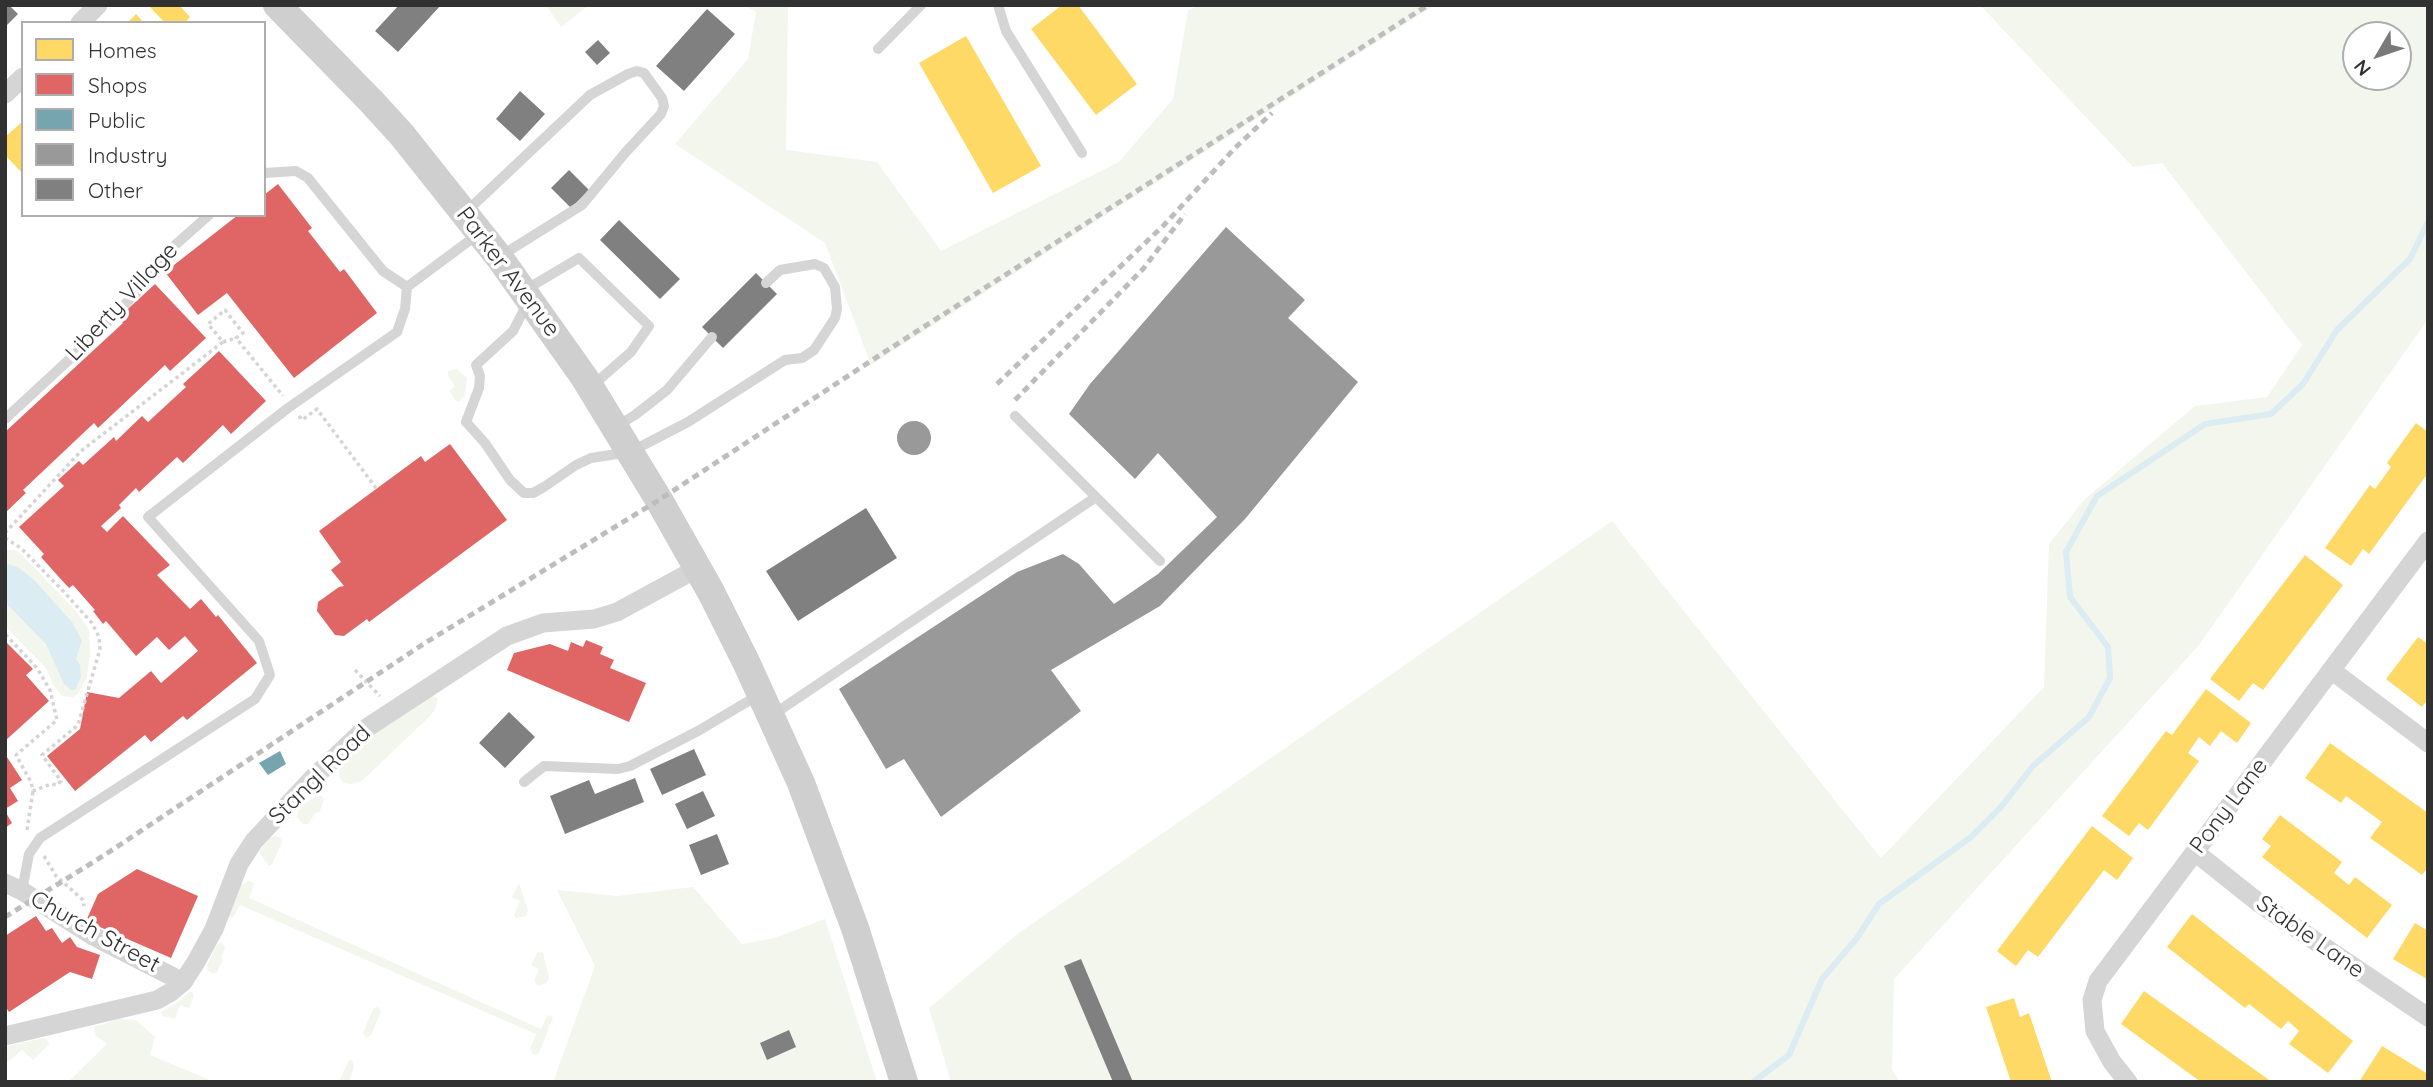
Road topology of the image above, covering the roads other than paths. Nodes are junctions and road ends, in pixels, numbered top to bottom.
1 (98, 5) edge
2 (277, 5) edge
3 (921, 5) edge
4 (998, 5) edge
5 (82, 21) edge
6 (878, 49) dead end
7 (21, 79) edge
8 (5, 94) edge
9 (1082, 153) dead end
10 (266, 173) edge
11 (207, 217) edge
12 (472, 223) junction
13 (499, 257) junction
14 (766, 283) dead end
15 (407, 287) junction
16 (527, 295) junction
17 (712, 337) dead end
18 (590, 387) junction
19 (1015, 416) dead end
20 (5, 419) edge
21 (615, 427) junction
22 (630, 452) junction
23 (1096, 497) junction
24 (2428, 541) edge
25 (1160, 561) dead end
26 (698, 568) junction
27 (2331, 670) junction
28 (766, 705) junction
29 (2428, 743) edge
30 (524, 782) dead end
31 (2195, 852) junction
32 (14, 887) edge
33 (184, 982) junction
34 (2428, 1017) edge
35 (5, 1036) edge
36 (904, 1082) edge
37 (2128, 1082) edge

1 - 5 street
2 - 12 main road, Parker Avenue
3 - 6 lane
4 - 9 lane
7 - 8 street
10 - 15 lane
11 - 20 lane, Liberty Village
12 - 13 main road, Parker Avenue
12 - 13 lane
12 - 15 lane
13 - 16 main road, Parker Avenue
14 - 22 lane
15 - 32 lane
16 - 18 main road, Parker Avenue
16 - 18 lane
16 - 22 lane
17 - 21 lane
18 - 21 main road, Parker Avenue
19 - 23 lane
21 - 22 main road, Parker Avenue
22 - 26 main road, Parker Avenue
23 - 25 lane
23 - 28 lane
24 - 27 street, Pony Lane
26 - 28 main road, Parker Avenue
26 - 33 street, Stangl Road
27 - 29 street
27 - 31 street, Pony Lane
28 - 30 lane
28 - 36 main road, Parker Avenue
31 - 34 street, Stable Lane
31 - 37 street, Pony Lane
32 - 33 street, Church Street
33 - 35 street, Stangl Road

